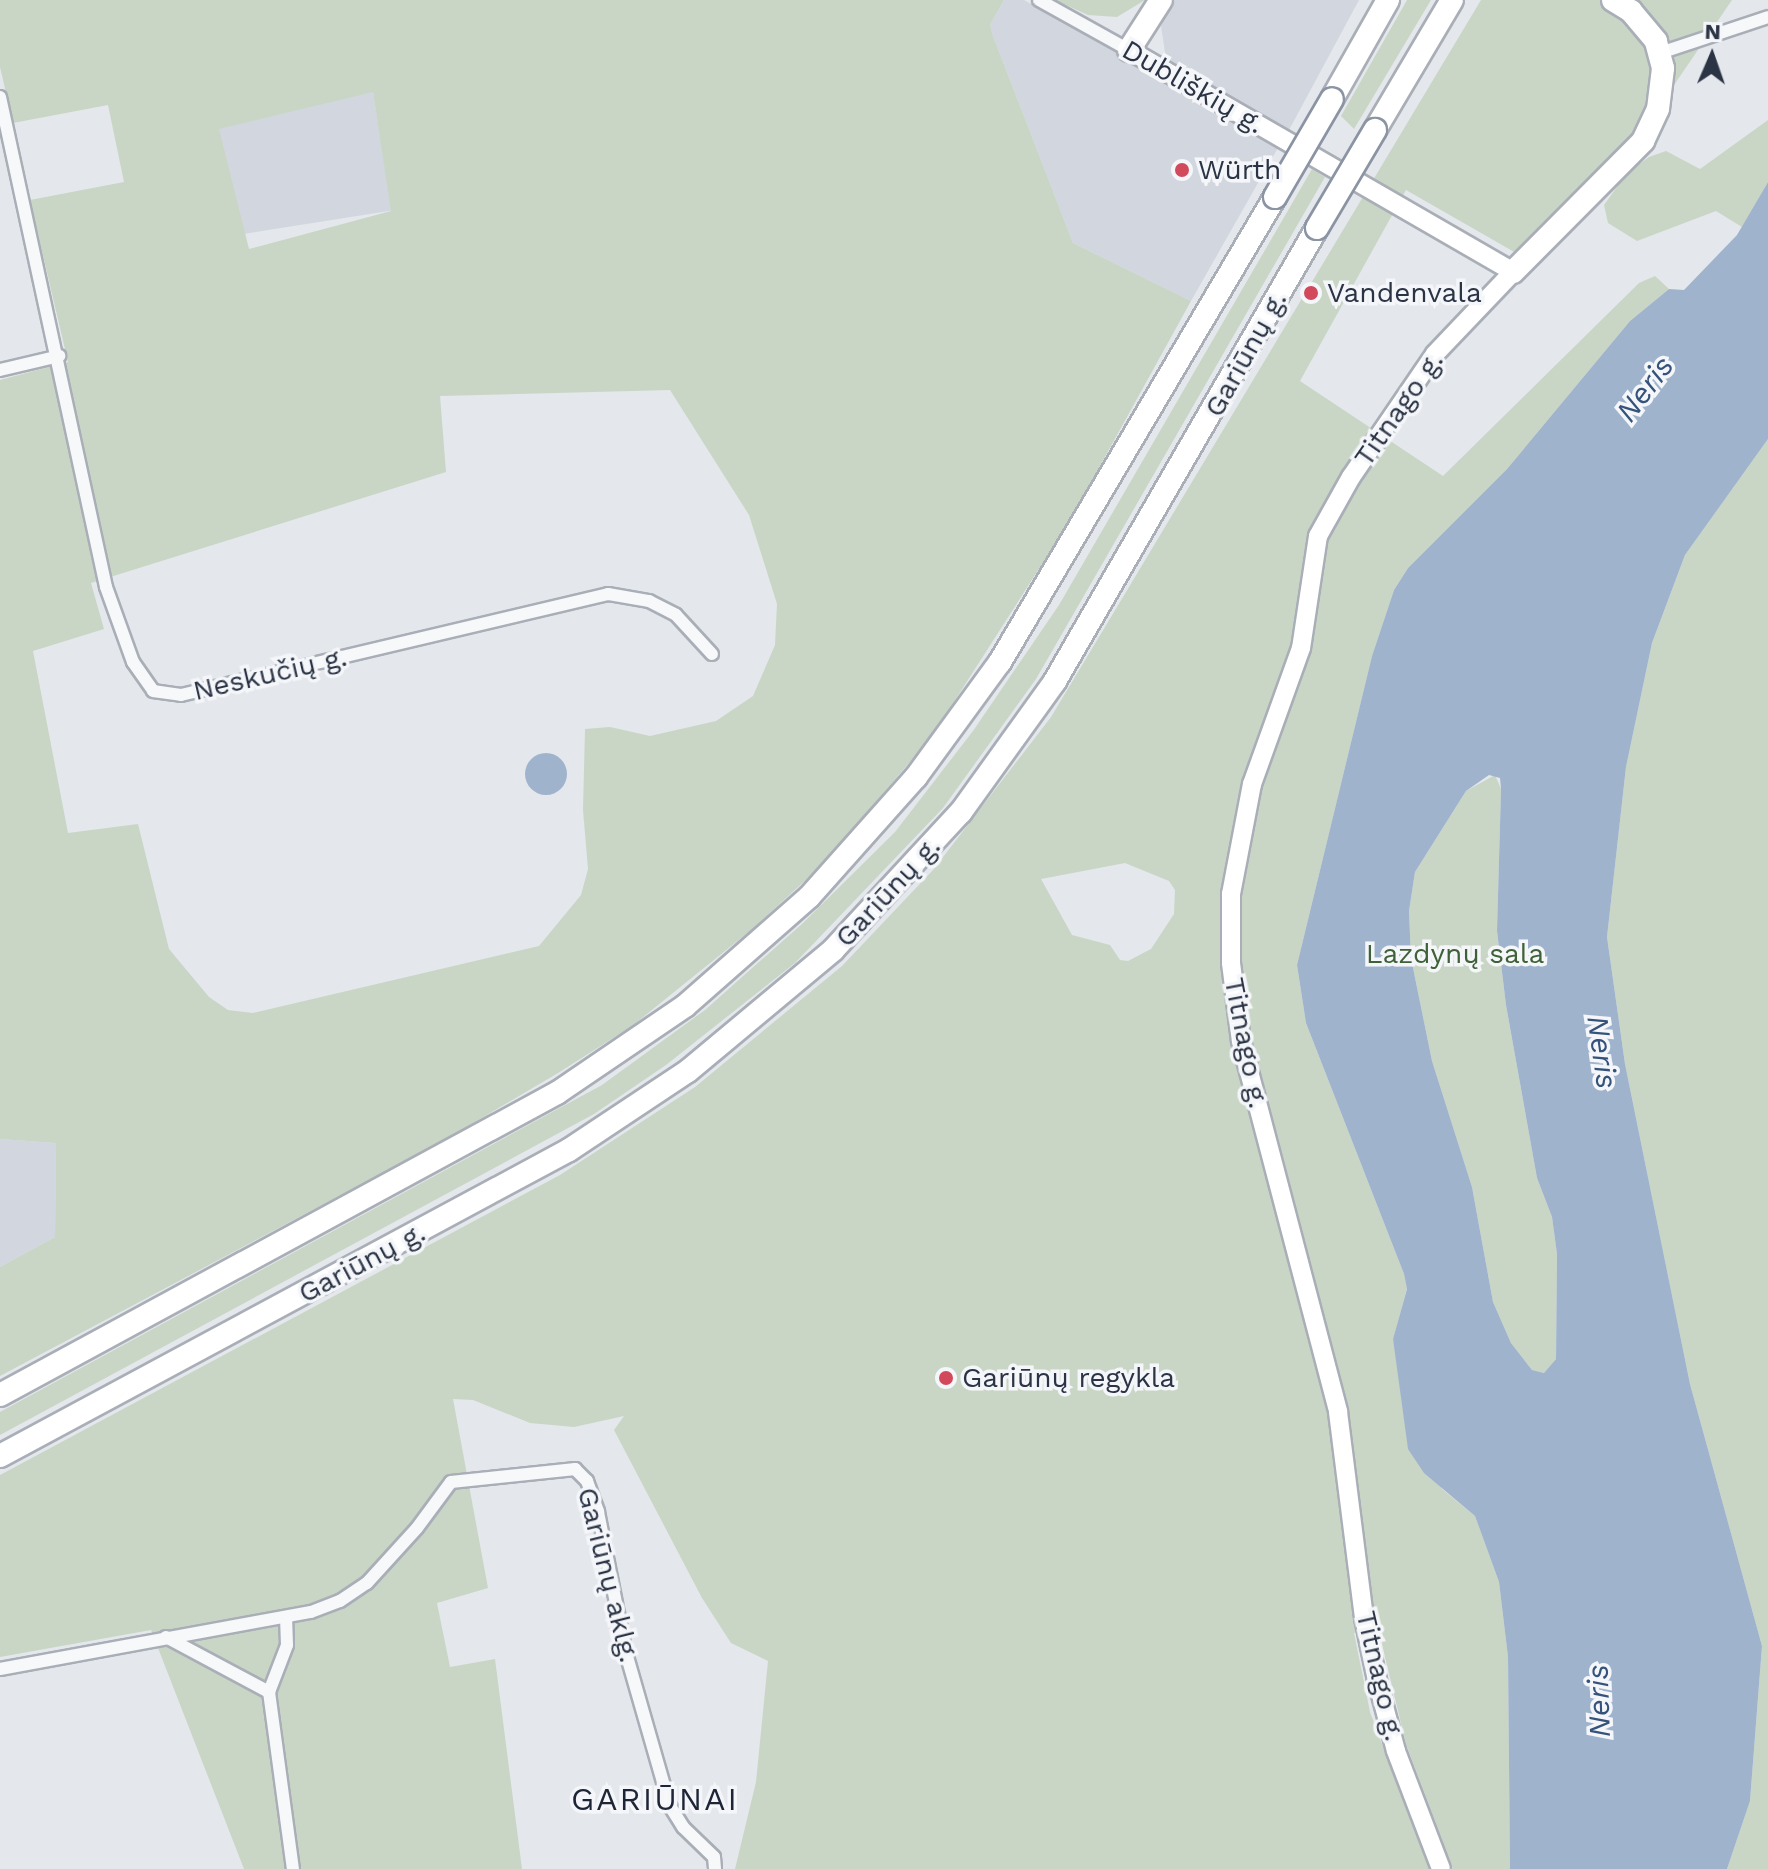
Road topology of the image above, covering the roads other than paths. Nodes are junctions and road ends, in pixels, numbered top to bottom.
1 (1039, 0) edge
2 (1161, 0) edge
3 (1388, 0) edge
4 (1452, 0) edge
5 (1613, 0) edge
6 (1768, 17) edge
7 (1129, 50) junction
8 (1660, 53) junction
9 (0, 97) edge
10 (1513, 272) junction
11 (59, 356) junction
12 (0, 370) edge
13 (712, 654) dead end
14 (0, 1395) edge
15 (0, 1456) edge
16 (286, 1619) junction
17 (166, 1637) junction
18 (0, 1669) edge
19 (269, 1692) junction
20 (293, 1869) edge
21 (715, 1869) edge
22 (1441, 1869) edge

1 - 7 street, Dubliškių g.
2 - 7 highway
3 - 14 highway, Gariūnų g., bridge
4 - 15 highway, Gariūnų g., bridge
5 - 8 highway
6 - 8 street
7 - 10 street, Dubliškių g.
8 - 10 highway
9 - 11 street
10 - 22 street, Titnago g.
11 - 12 street
11 - 13 street, Neskučių g.
16 - 17 street, Gariūnų aklg.
16 - 19 street
16 - 21 street, Gariūnų aklg.
17 - 18 street, Gariūnų aklg.
17 - 19 street
19 - 20 street

